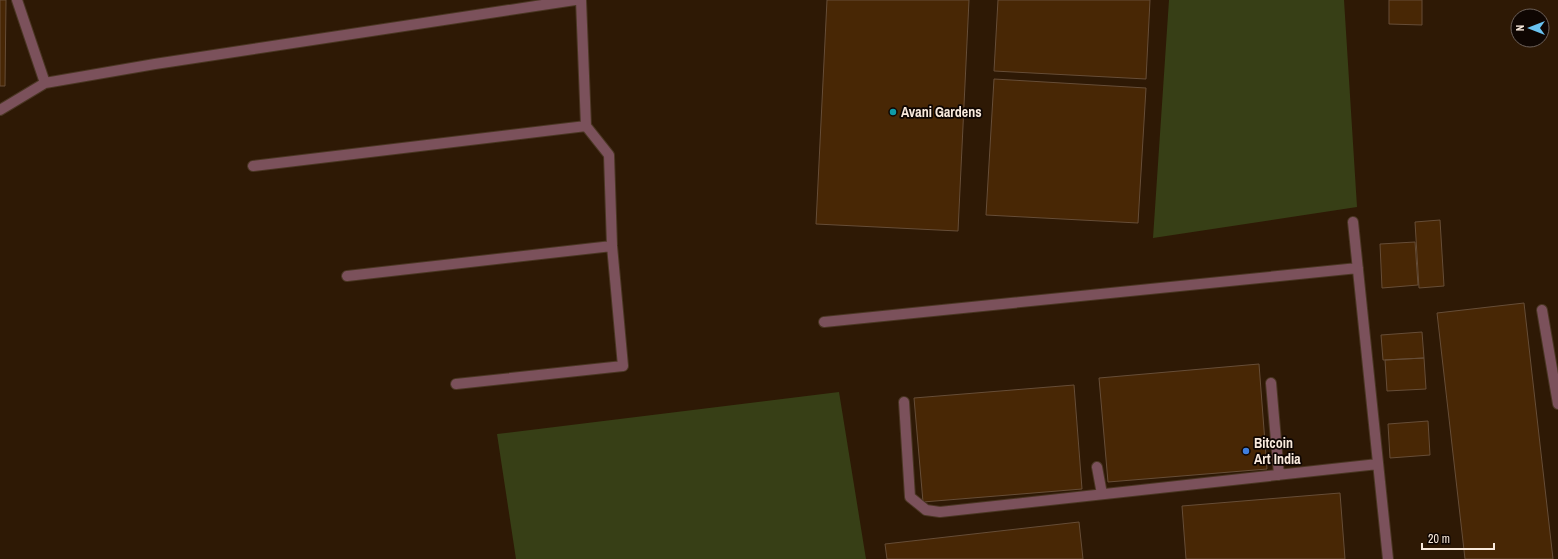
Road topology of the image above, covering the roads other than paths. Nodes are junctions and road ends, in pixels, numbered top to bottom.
1 (17, 0) edge
2 (575, 0) edge
3 (581, 0) edge
4 (45, 83) junction
5 (0, 110) edge
6 (586, 126) junction
7 (253, 166) dead end
8 (1353, 222) dead end
9 (612, 246) junction
10 (1358, 268) junction
11 (347, 276) dead end
12 (1542, 310) dead end
13 (824, 322) dead end
14 (456, 384) dead end
15 (1271, 384) dead end
16 (904, 402) dead end
17 (1558, 404) edge
18 (1378, 464) junction
19 (1097, 467) dead end
20 (1279, 475) junction
21 (1102, 494) junction
22 (1388, 559) edge

1 - 4 street
2 - 4 street
3 - 6 street
4 - 5 street
6 - 7 street
6 - 9 street
8 - 10 street
9 - 11 street
9 - 14 street
10 - 13 street
10 - 18 street
12 - 17 street
15 - 20 street
16 - 21 street
18 - 20 street
18 - 22 street
19 - 21 street
20 - 21 street

